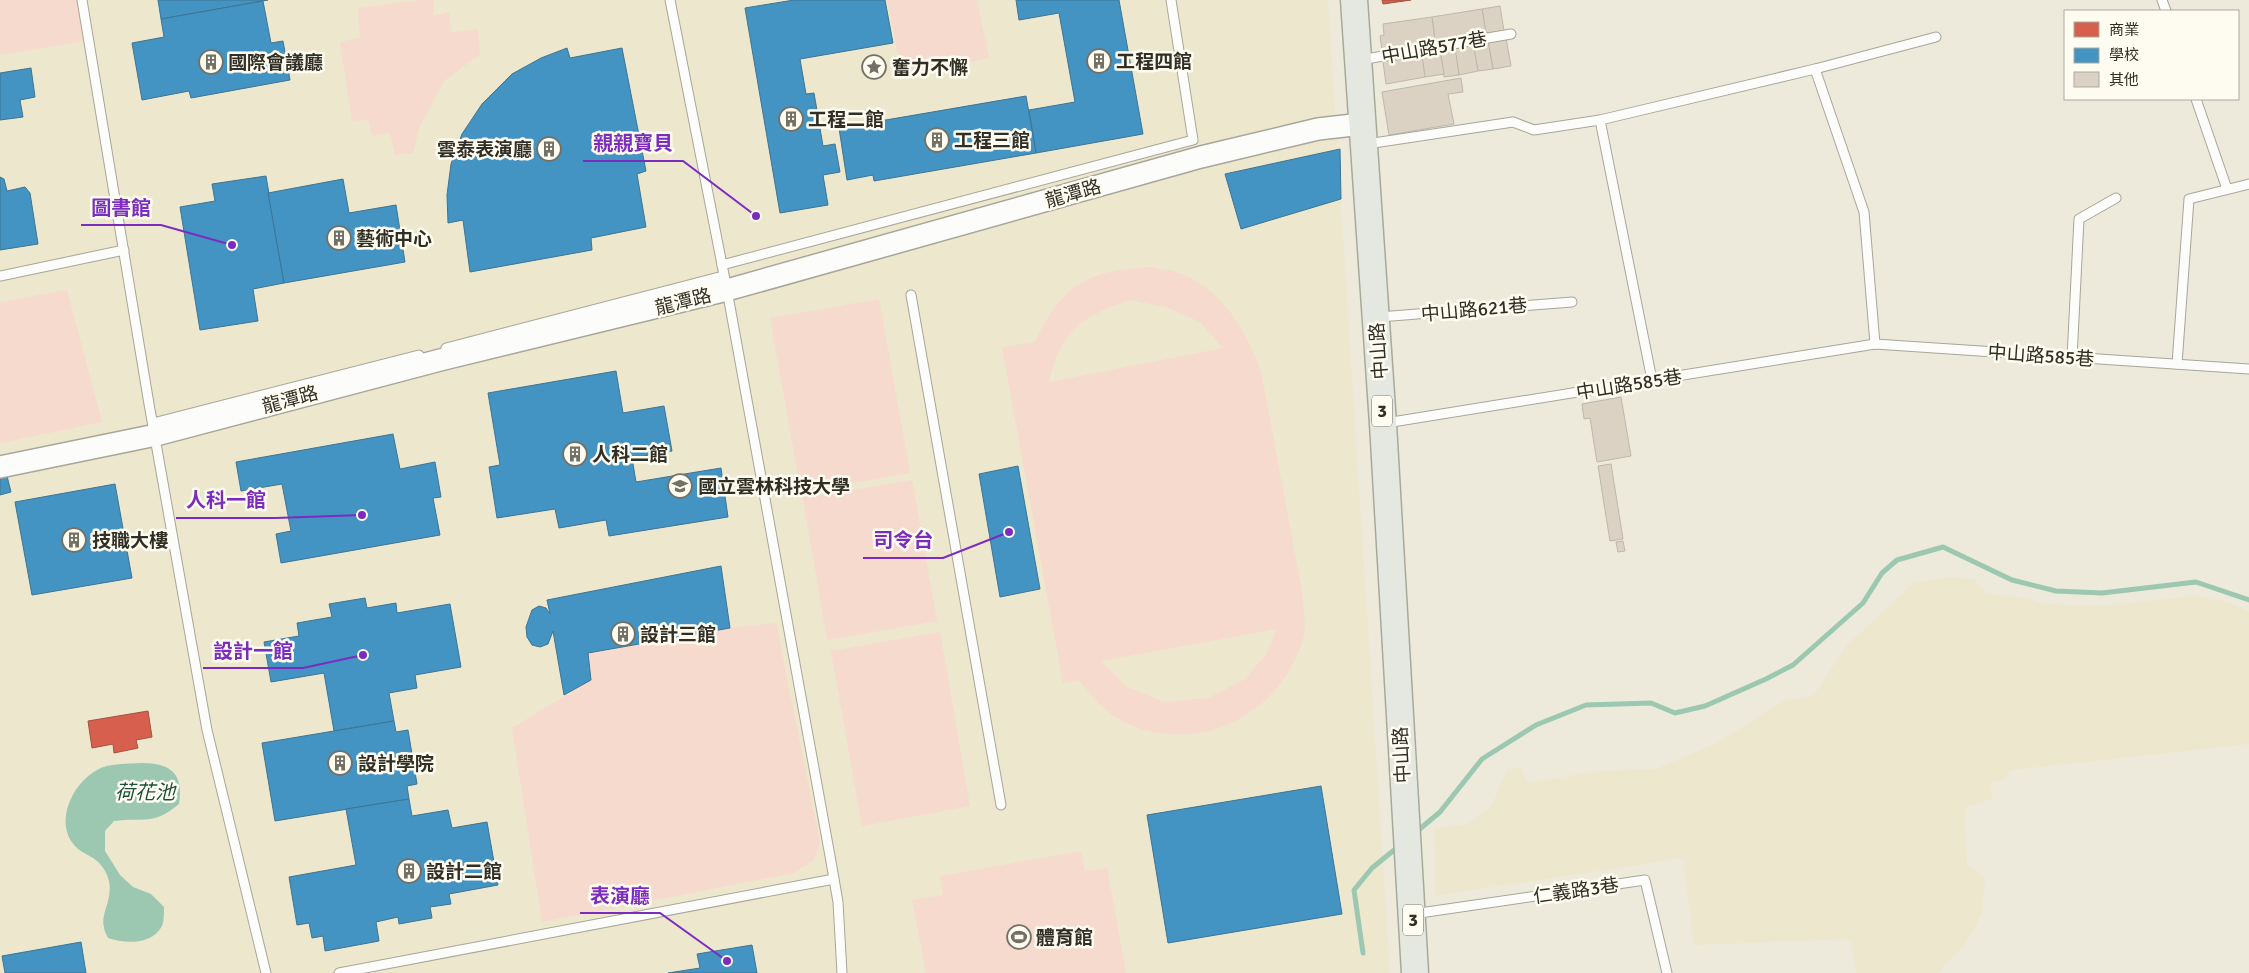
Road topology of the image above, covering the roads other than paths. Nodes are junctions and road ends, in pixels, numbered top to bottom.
1 (82, 0) edge
2 (670, 0) edge
3 (1171, 0) edge
4 (1354, 0) edge
5 (1511, 34) dead end
6 (1936, 37) dead end
7 (1358, 60) junction
8 (1815, 68) junction
9 (2196, 100) edge
10 (1600, 120) junction
11 (1363, 134) junction
12 (2249, 184) edge
13 (2227, 189) junction
14 (2116, 198) dead end
15 (124, 250) junction
16 (722, 265) junction
17 (0, 276) edge
18 (725, 283) junction
19 (911, 295) dead end
20 (1572, 302) dead end
21 (1376, 317) junction
22 (1875, 344) junction
23 (436, 350) dead end
24 (426, 353) dead end
25 (2072, 358) junction
26 (2177, 364) junction
27 (2249, 369) edge
28 (1652, 380) junction
29 (1383, 424) junction
30 (154, 429) junction
31 (0, 467) edge
32 (1001, 805) dead end
33 (834, 879) junction
34 (1412, 914) junction
35 (266, 973) edge
36 (339, 973) edge
37 (842, 973) edge
38 (1415, 973) edge
39 (1666, 973) edge

1 - 15 lane
2 - 16 lane
3 - 16 lane
4 - 7 main road, 中山路 / 3
5 - 7 lane, 中山路577巷
6 - 8 lane
7 - 11 main road, 中山路 / 3
8 - 10 lane
8 - 22 lane
9 - 13 lane
10 - 11 lane
10 - 28 lane
11 - 18 street, 龍潭路
11 - 21 main road, 中山路 / 3
12 - 13 lane
13 - 26 lane
14 - 25 lane
15 - 17 lane
15 - 30 lane
16 - 18 lane
18 - 23 lane
18 - 30 street, 龍潭路
18 - 33 lane
19 - 32 lane
20 - 21 lane, 中山路621巷
21 - 29 main road, 中山路 / 3
22 - 25 lane, 中山路585巷
22 - 28 lane, 中山路585巷
24 - 30 lane
25 - 26 lane, 中山路585巷
26 - 27 lane, 中山路585巷
28 - 29 lane, 中山路585巷
29 - 34 main road, 中山路 / 3
30 - 31 street, 龍潭路
30 - 35 lane
33 - 36 lane
33 - 37 lane
34 - 38 main road, 3
34 - 39 lane, 仁義路3巷

